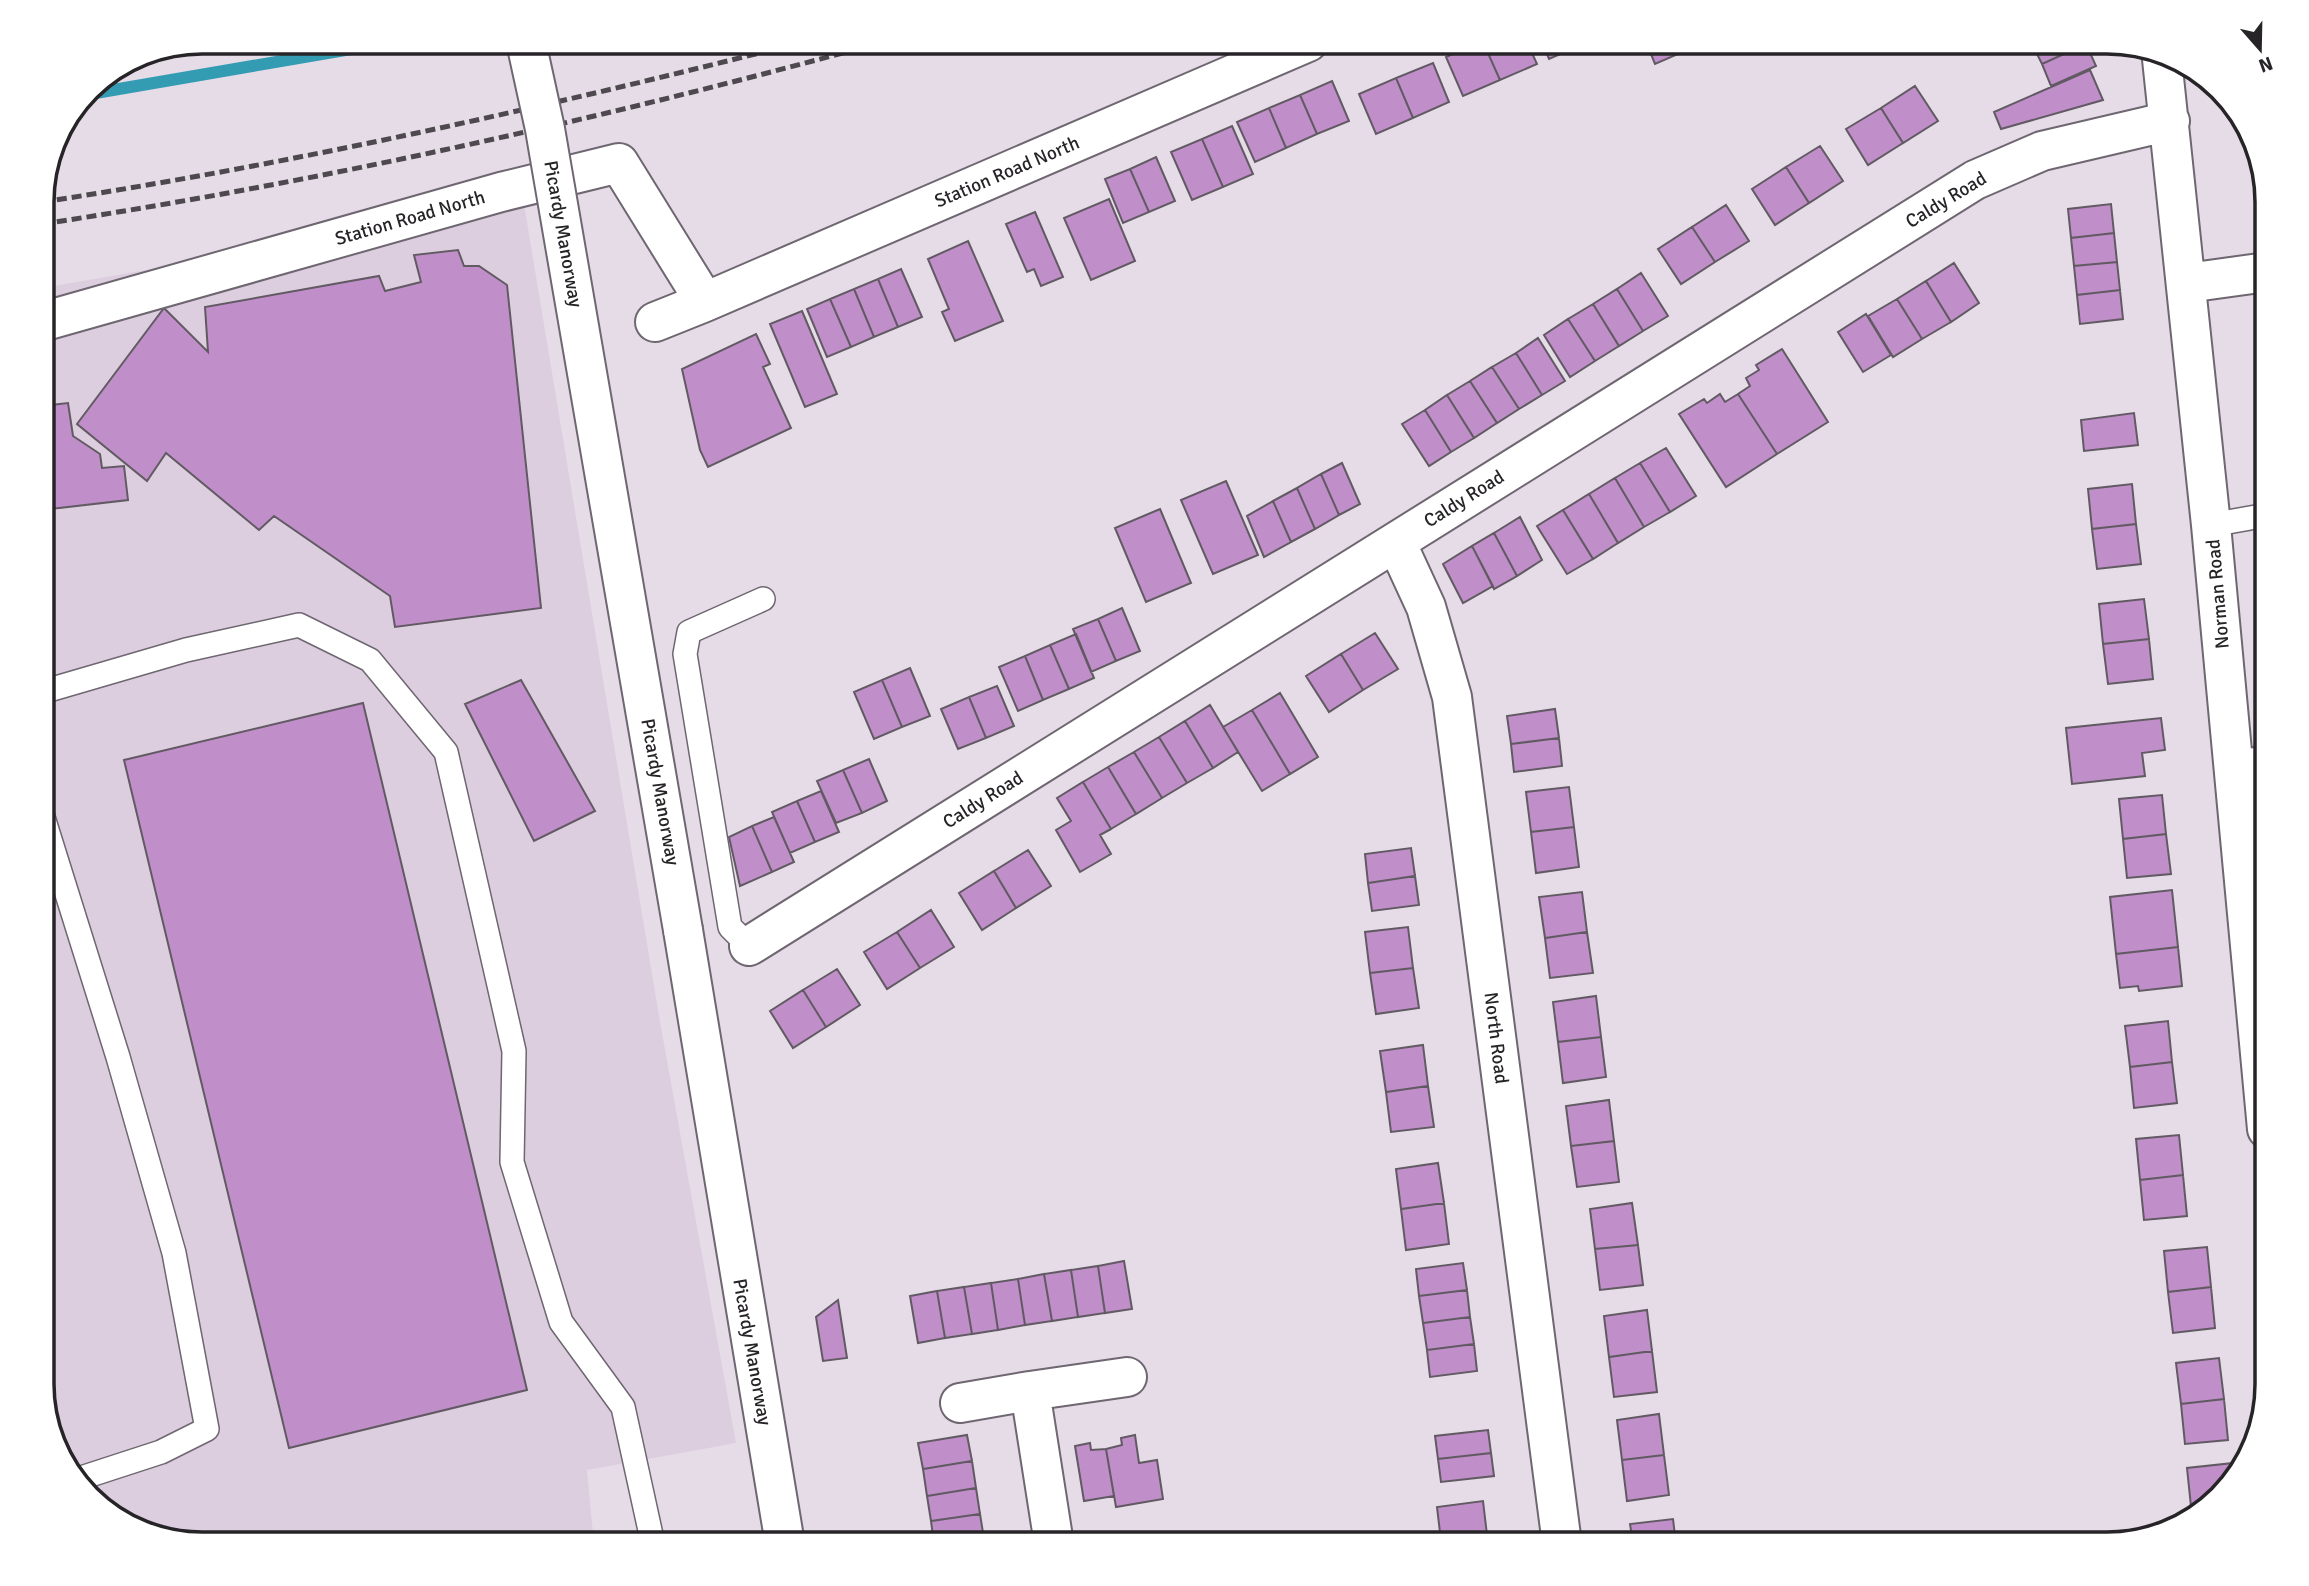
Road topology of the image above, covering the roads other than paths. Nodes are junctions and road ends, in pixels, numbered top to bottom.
1 (529, 54) edge
2 (1280, 54) edge
3 (2163, 65) edge
4 (2169, 121) junction
5 (2255, 274) edge
6 (2187, 283) junction
7 (705, 302) junction
8 (55, 318) edge
9 (655, 322) dead end
10 (2255, 517) edge
11 (2211, 525) junction
12 (1396, 542) junction
13 (762, 598) dead end
14 (55, 688) edge
15 (2251, 768) edge
16 (55, 856) edge
17 (2255, 858) edge
18 (775, 941) joint
19 (1127, 1377) dead end
20 (1030, 1391) junction
21 (960, 1403) dead end
22 (87, 1476) edge
23 (650, 1532) edge
24 (783, 1532) edge
25 (1052, 1532) edge
26 (1560, 1532) edge

1 - 24 street, Picardy Manorway, bridge
2 - 7 street, Station Road North
3 - 4 street, Norman Road
4 - 6 street, Norman Road
4 - 12 street, Caldy Road
5 - 6 street
6 - 11 street, Norman Road
7 - 8 street, Station Road North
7 - 9 street, Station Road North
10 - 11 lane
11 - 15 street, Norman Road
12 - 18 street, Caldy Road
12 - 26 street, North Road
13 - 18 lane
14 - 23 lane
15 - 17 street, Norman Road
16 - 22 lane
19 - 20 street
20 - 21 street
20 - 25 street

